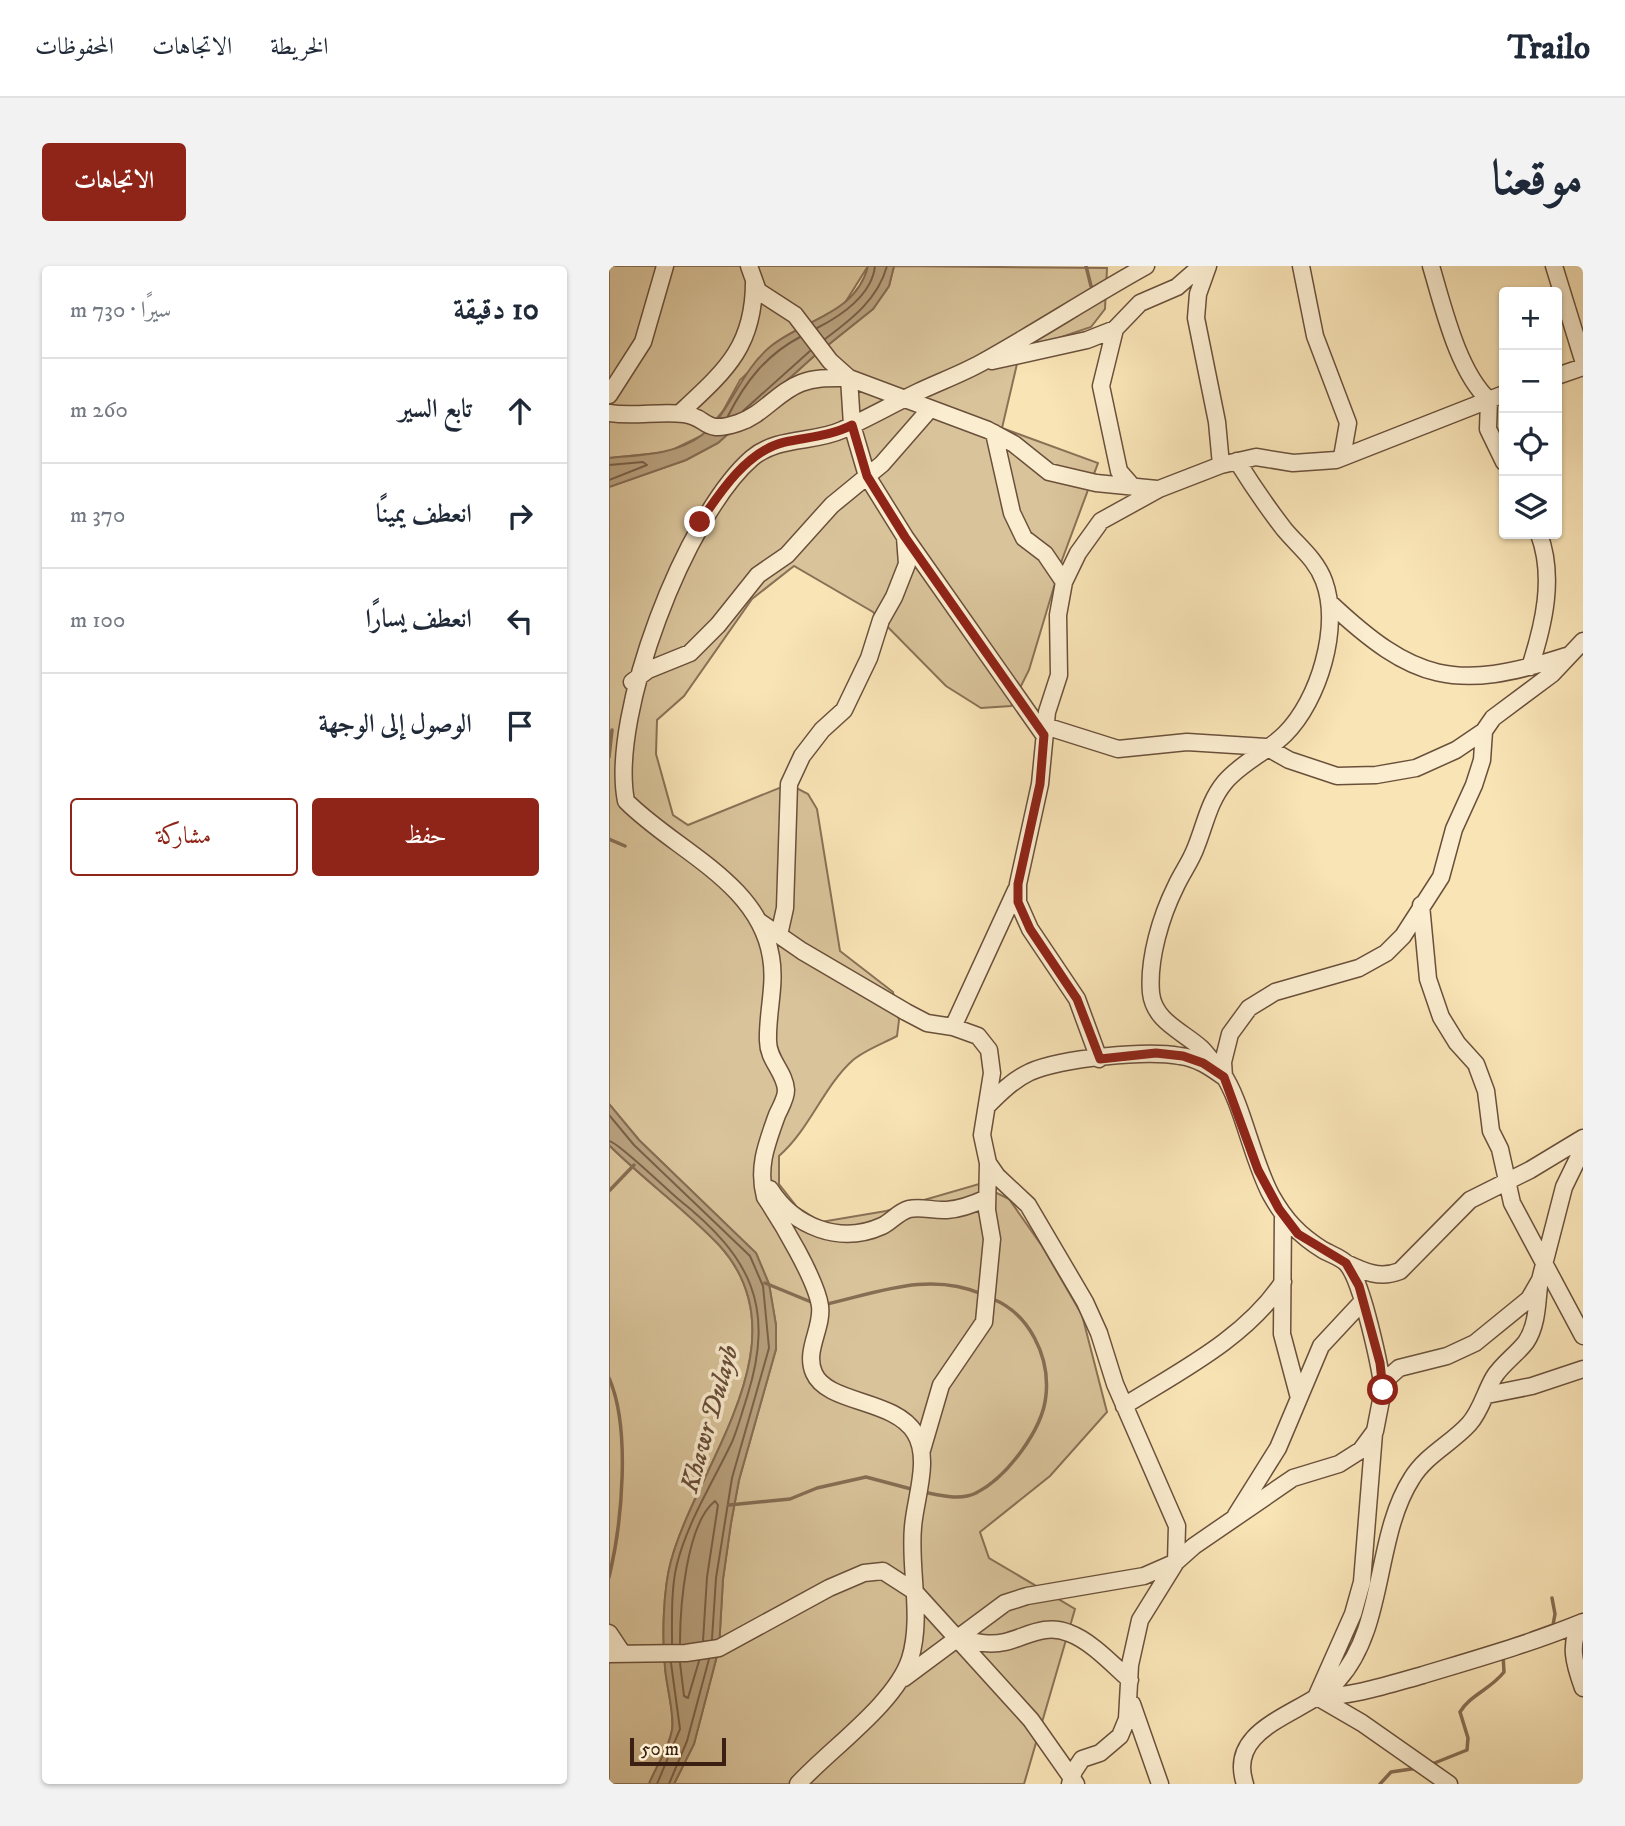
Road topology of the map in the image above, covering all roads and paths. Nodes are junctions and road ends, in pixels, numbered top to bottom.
1 (665, 266) edge
2 (1146, 266) edge
3 (1201, 266) edge
4 (1208, 266) edge
5 (1301, 266) edge
6 (1431, 266) edge
7 (1554, 266) edge
8 (1127, 270) edge
9 (752, 273) edge
10 (1115, 329) junction
11 (1583, 360) edge
12 (980, 363) junction
13 (1583, 367) edge
14 (1562, 374) edge
15 (849, 378) junction
16 (609, 396) edge
17 (1497, 397) edge
18 (903, 399) junction
19 (930, 409) junction
20 (609, 413) edge
21 (680, 414) junction
22 (852, 425) junction
23 (994, 433) junction
24 (1499, 452) edge
25 (1342, 457) junction
26 (1229, 463) junction
27 (867, 476) junction
28 (1133, 486) junction
29 (1159, 489) junction
30 (905, 537) junction
31 (1541, 539) edge
32 (1064, 582) junction
33 (1329, 602) junction
34 (1583, 641) edge
35 (1569, 655) junction
36 (1530, 667) junction
37 (632, 682) junction
38 (1044, 730) junction
39 (1483, 731) junction
40 (1266, 747) junction
41 (1018, 884) junction
42 (1421, 905) junction
43 (760, 922) junction
44 (779, 935) junction
45 (953, 1027) junction
46 (1100, 1059) junction
47 (1224, 1077) junction
48 (987, 1106) junction
49 (1583, 1138) edge
50 (1583, 1148) edge
51 (988, 1163) junction
52 (761, 1176) junction
53 (1507, 1183) junction
54 (987, 1198) junction
55 (1283, 1215) junction
56 (1346, 1263) junction
57 (1542, 1272) junction
58 (1283, 1282) junction
59 (1362, 1302) junction
60 (1583, 1336) edge
61 (1583, 1370) edge
62 (1383, 1390) junction
63 (1487, 1395) junction
64 (1299, 1398) junction
65 (1124, 1406) junction
66 (1374, 1431) junction
67 (922, 1450) junction
68 (1231, 1522) junction
69 (1176, 1562) junction
70 (914, 1591) junction
71 (1583, 1622) edge
72 (609, 1633) edge
73 (955, 1638) junction
74 (616, 1654) edge
75 (897, 1684) junction
76 (1129, 1688) junction
77 (1583, 1688) edge
78 (1317, 1697) junction
79 (1073, 1782) edge
80 (798, 1784) edge
81 (1160, 1784) edge
82 (1245, 1784) edge
83 (1449, 1784) edge

1 - 16 street
2 - 8 street
3 - 10 street
4 - 26 street
5 - 25 street
6 - 17 street
7 - 11 street
8 - 12 street
9 - 15 street
9 - 21 street
10 - 12 street
10 - 28 street
12 - 18 street
13 - 14 street
15 - 18 street
15 - 21 street
15 - 22 street
17 - 24 street
17 - 25 street
18 - 19 street
18 - 22 street
19 - 23 street
19 - 27 street
20 - 21 street
22 - 27 street
22 - 37 street
23 - 28 street
23 - 32 street
25 - 26 street
26 - 29 street
26 - 33 street
27 - 30 street
27 - 37 street
28 - 29 street
29 - 32 street
30 - 38 street
30 - 44 street
31 - 36 street
32 - 38 street
33 - 36 street
33 - 40 street
34 - 35 street
35 - 36 street
35 - 39 street
37 - 43 street
38 - 40 street
38 - 41 street
39 - 40 street
39 - 42 street
40 - 47 street
41 - 45 street
41 - 46 street
42 - 47 street
42 - 53 street
43 - 44 street
43 - 52 street
44 - 45 street
45 - 48 street
46 - 47 street
46 - 48 street
47 - 55 street
48 - 51 street
49 - 53 street
50 - 57 street
51 - 54 street
51 - 65 street
52 - 54 street
52 - 67 street
53 - 56 street
53 - 57 street
54 - 67 street
55 - 56 street
55 - 58 street
56 - 59 street
57 - 60 street
57 - 62 street
57 - 63 street
58 - 64 street
58 - 65 street
59 - 62 street
59 - 64 street
61 - 63 street
62 - 66 street
63 - 78 street
64 - 68 street
65 - 69 street
66 - 68 street
66 - 78 street
67 - 70 street
68 - 69 street
69 - 73 street
69 - 76 street
70 - 73 street
70 - 74 street
70 - 75 street
71 - 77 street
71 - 78 street
72 - 74 street
73 - 75 street
73 - 76 street
73 - 79 street
75 - 80 street
76 - 79 street
76 - 81 street
78 - 82 street
78 - 83 street

